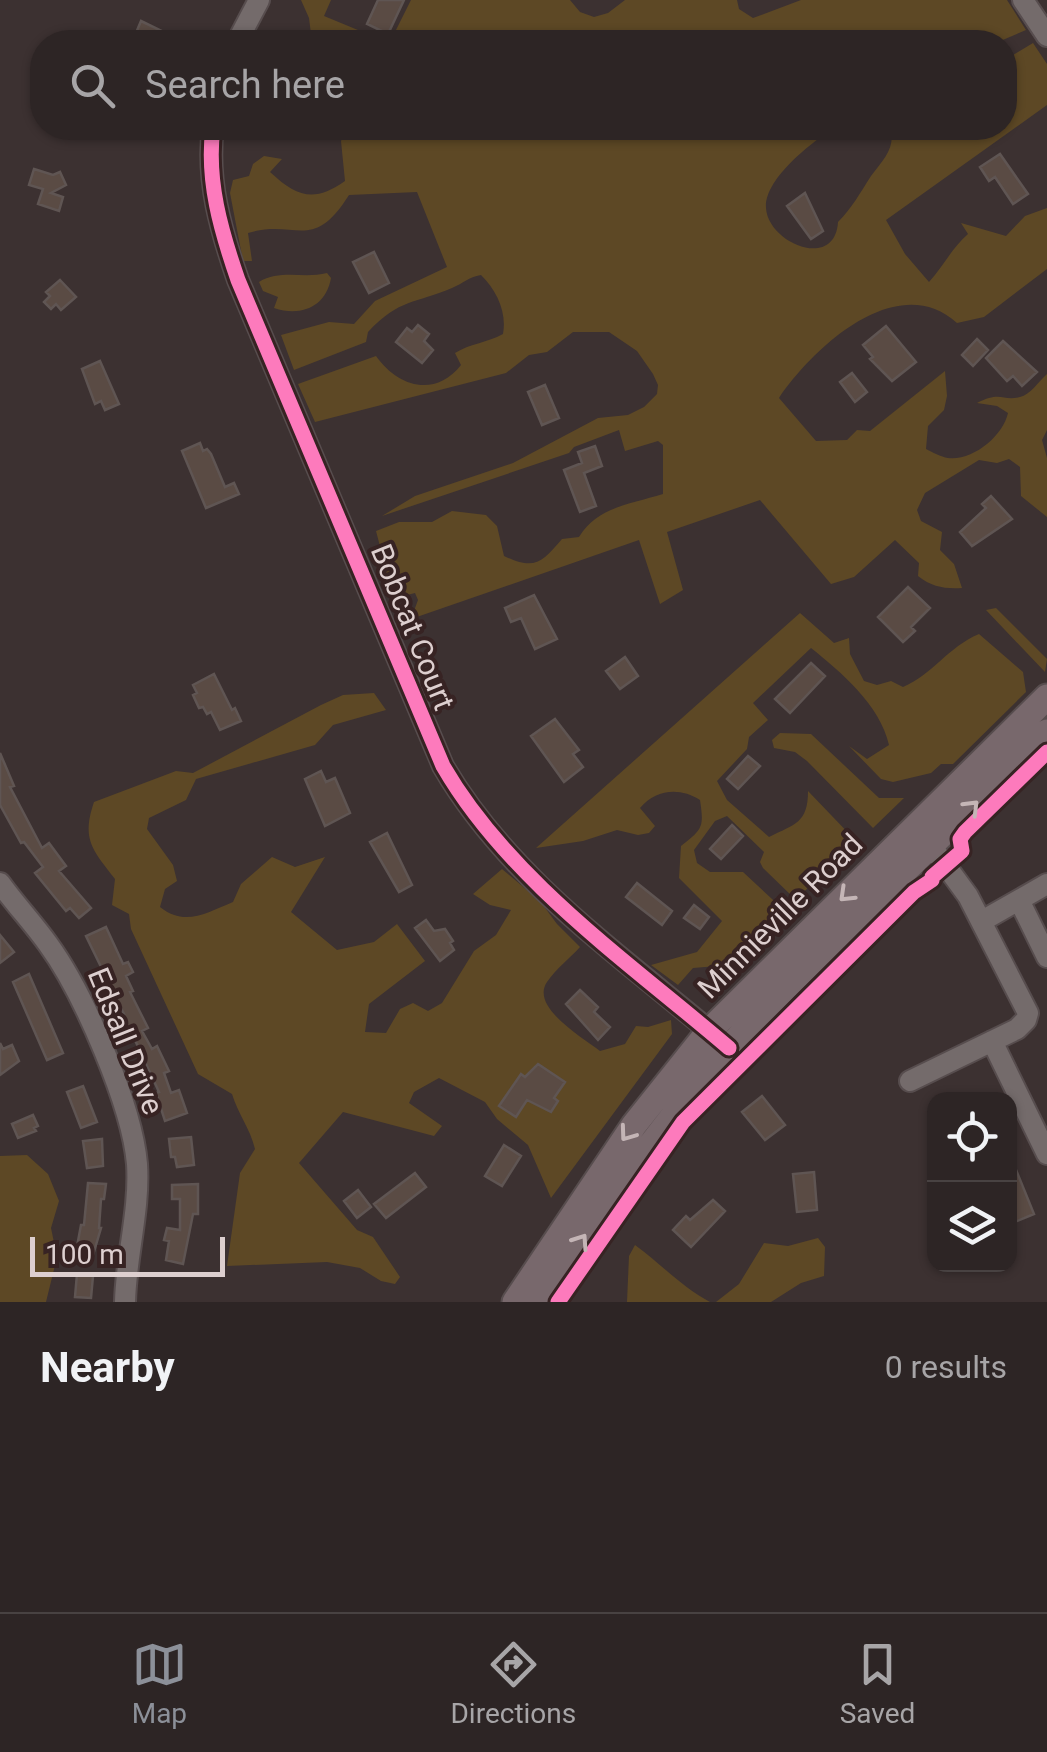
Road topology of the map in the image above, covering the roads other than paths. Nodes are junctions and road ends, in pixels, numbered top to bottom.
1 (259, 0) edge
2 (1023, 0) edge
3 (243, 30) edge
4 (1047, 36) edge
5 (212, 140) edge
6 (1047, 697) edge
7 (1047, 732) edge
8 (924, 836) junction
9 (0, 883) edge
10 (1047, 884) edge
11 (1019, 900) junction
12 (982, 921) junction
13 (1047, 958) edge
14 (719, 1039) junction
15 (992, 1042) junction
16 (910, 1081) dead end
17 (1047, 1154) edge
18 (124, 1302) edge
19 (515, 1302) edge
20 (540, 1302) edge

1 - 3 street
2 - 4 street
5 - 14 street, Bobcat Court
6 - 8 main road, Minnieville Road
8 -> 7 main road, Minnieville Road
8 - 12 street
8 - 14 main road, Minnieville Road
9 - 18 street, Edsall Drive
10 - 11 street
11 - 12 street
11 - 13 street
12 - 15 street
14 -> 19 main road, Minnieville Road
20 -> 14 main road, Minnieville Road
15 - 16 street
15 - 17 street

